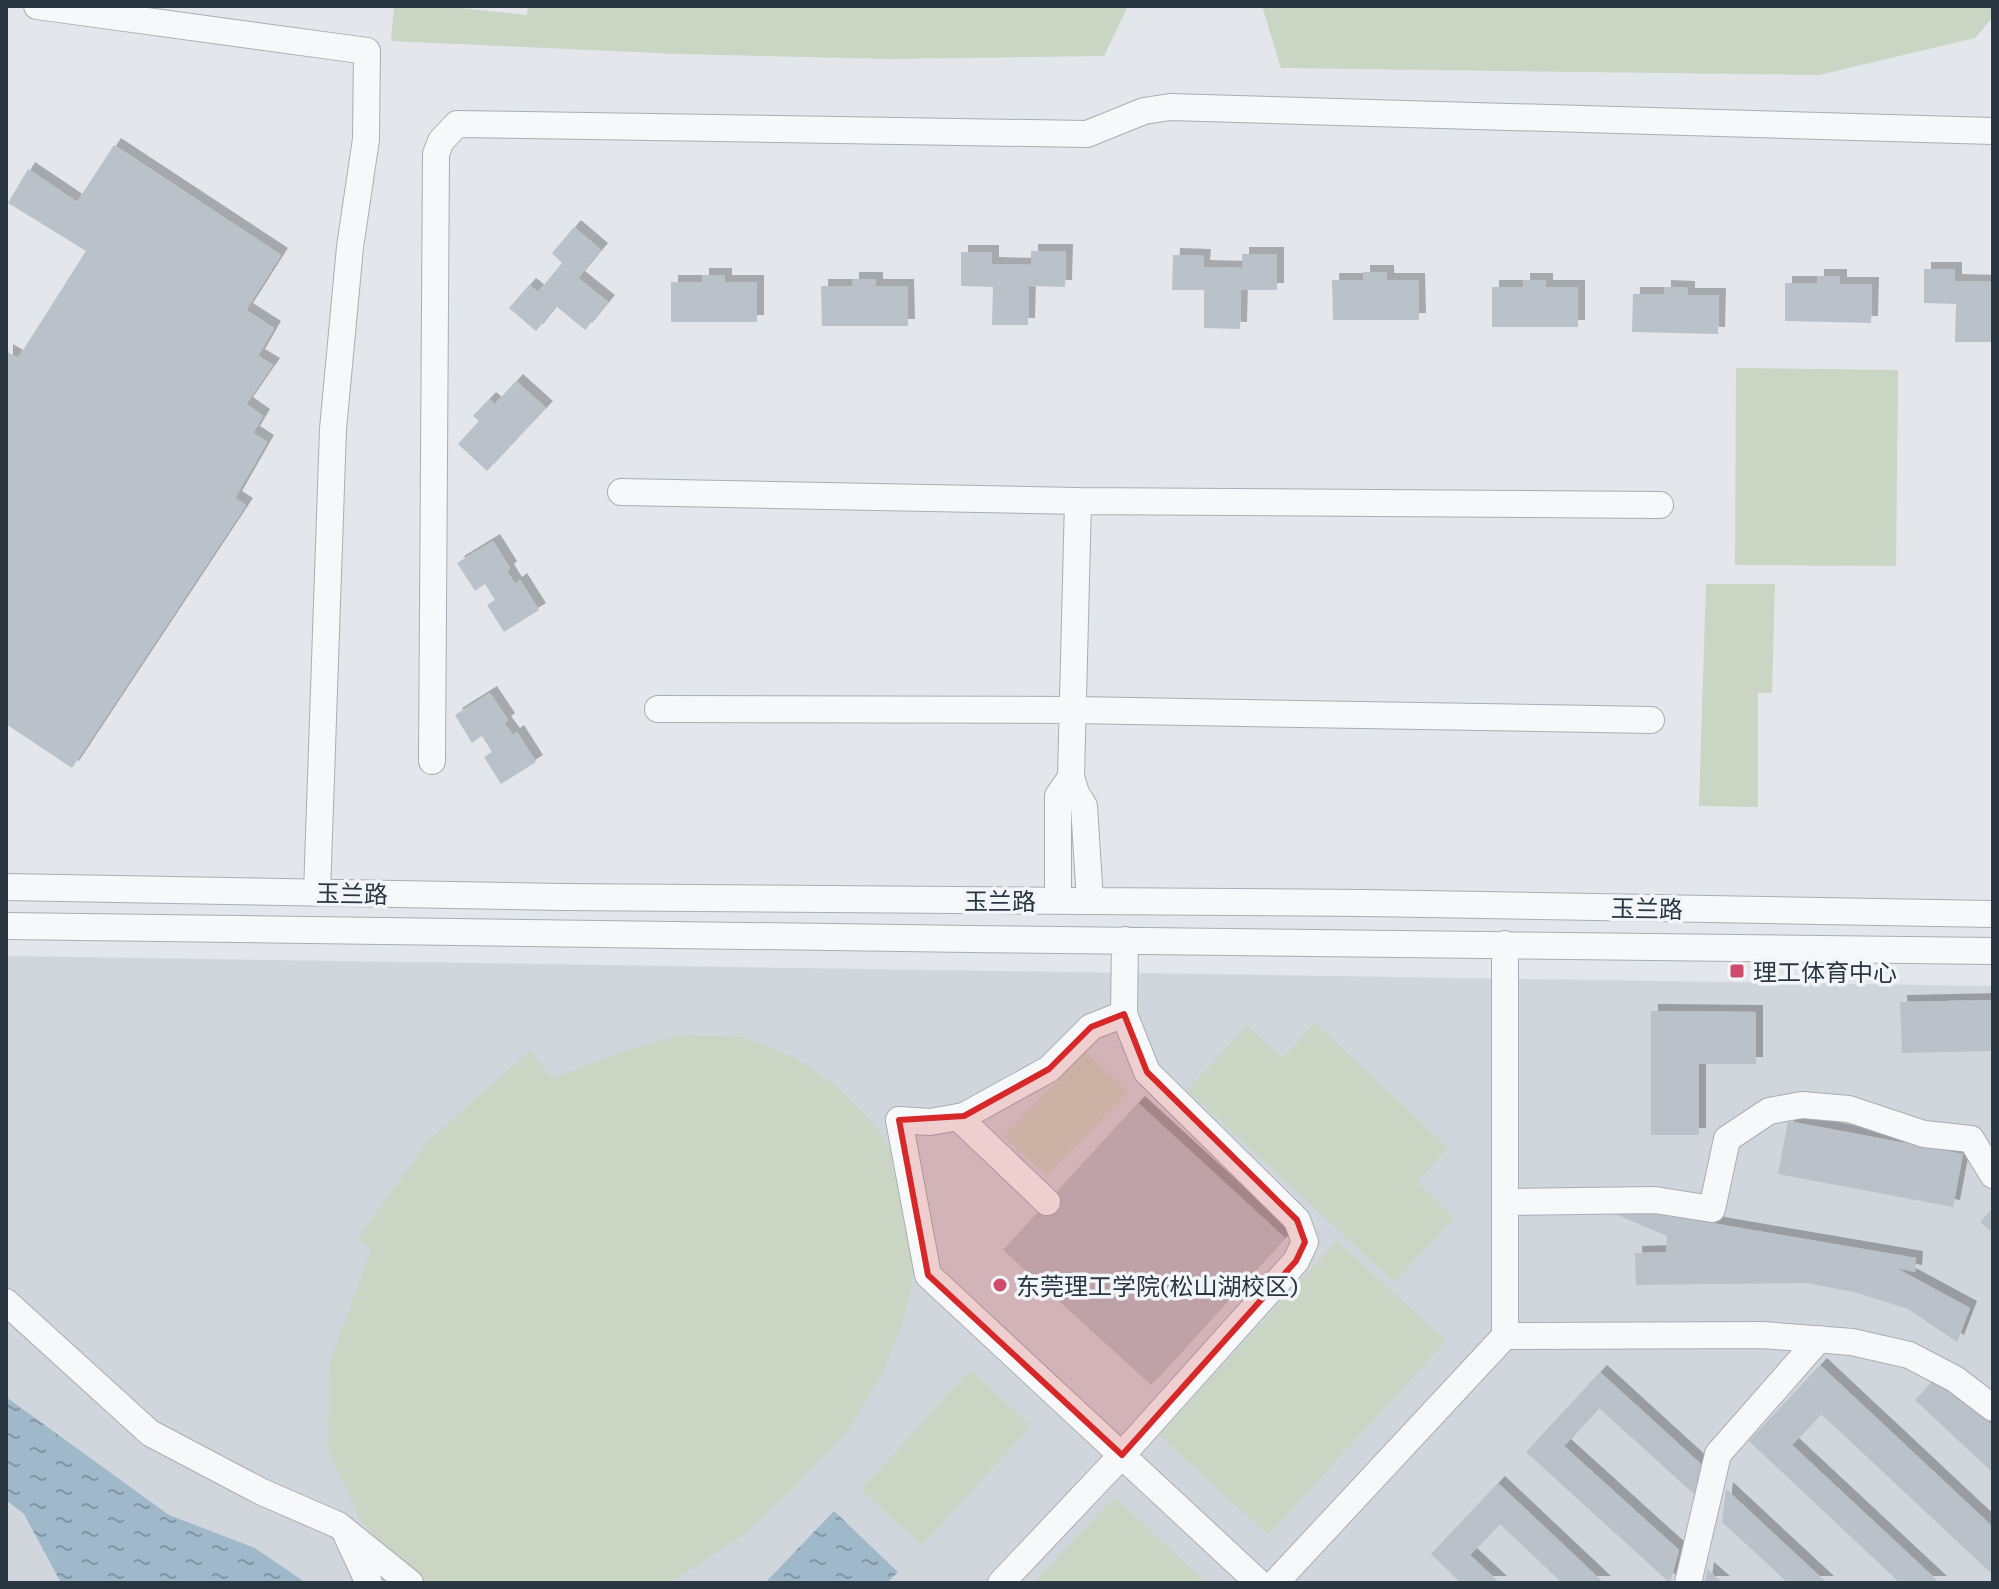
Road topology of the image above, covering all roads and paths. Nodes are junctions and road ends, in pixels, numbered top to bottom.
1 (37, 6) edge
2 (1993, 131) edge
3 (621, 492) dead end
4 (1078, 501) junction
5 (1660, 505) dead end
6 (658, 709) dead end
7 (1073, 710) junction
8 (1651, 720) dead end
9 (432, 761) dead end
10 (1071, 777) junction
11 (6, 887) edge
12 (317, 893) junction
13 (1058, 901) junction
14 (1090, 901) junction
15 (1993, 914) edge
16 (6, 926) edge
17 (1125, 940) junction
18 (1505, 944) junction
19 (1993, 951) edge
20 (1124, 1014) junction
21 (958, 1117) junction
22 (1993, 1175) edge
23 (1047, 1202) dead end
24 (1505, 1202) junction
25 (6, 1302) edge
26 (1505, 1336) junction
27 (1819, 1339) junction
28 (1993, 1408) edge
29 (1122, 1455) junction
30 (344, 1531) junction
31 (369, 1583) edge
32 (410, 1583) edge
33 (1001, 1583) edge
34 (1259, 1583) edge
35 (1275, 1583) edge
36 (1688, 1583) edge

1 - 12 street
2 - 9 street
3 - 4 street
4 - 5 street
4 - 7 street
6 - 7 street
7 - 8 street
7 - 10 street
10 - 13 street
10 - 14 street
11 - 12 street, 玉兰路
12 - 13 street, 玉兰路
13 - 14 street, 玉兰路
14 - 15 street, 玉兰路
16 - 17 street, 玉兰路
17 - 18 street, 玉兰路
17 - 20 street
18 - 19 street, 玉兰路
18 - 24 street
20 - 21 street
20 - 29 street
21 - 23 street
21 - 29 street
22 - 24 street
24 - 26 street
25 - 30 street
26 - 27 street
26 - 35 street
27 - 28 street
27 - 36 street
29 - 33 street
29 - 34 street
30 - 31 street
30 - 32 street

